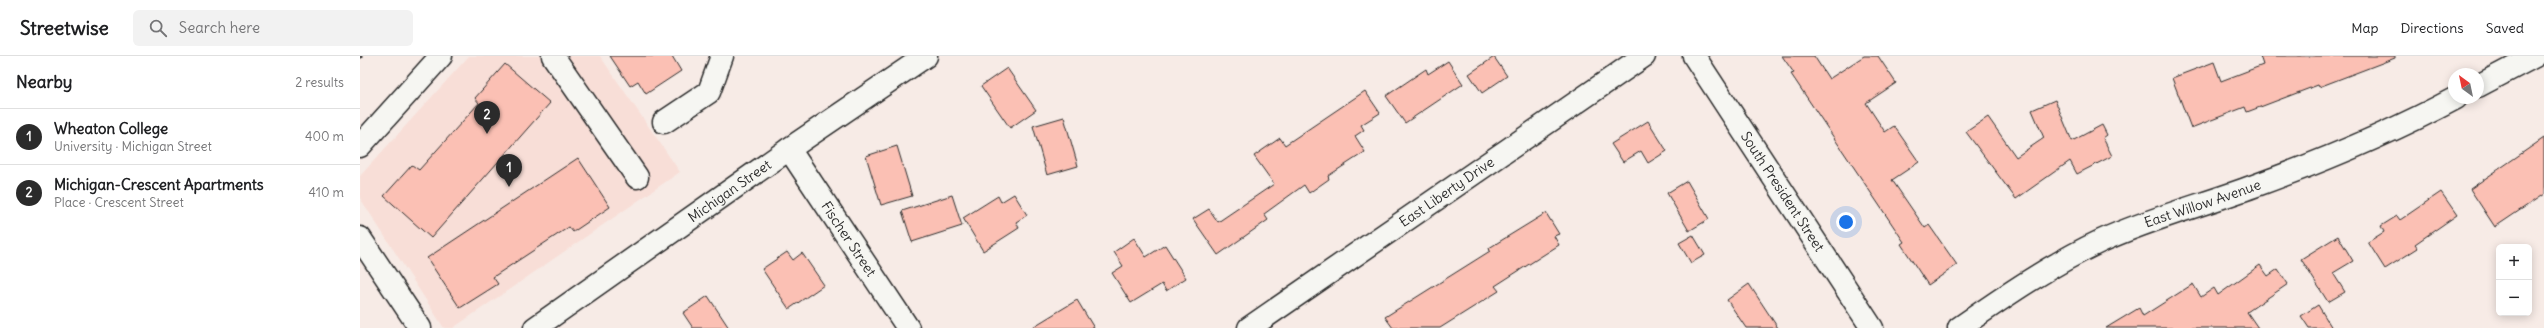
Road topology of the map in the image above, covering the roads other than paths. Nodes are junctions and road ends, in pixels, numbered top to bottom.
1 (441, 56) edge
2 (553, 56) edge
3 (722, 56) edge
4 (926, 56) edge
5 (1644, 56) edge
6 (1694, 56) edge
7 (2535, 56) edge
8 (2484, 83) edge
9 (2448, 102) edge
10 (664, 122) dead end
11 (360, 146) edge
12 (789, 149) junction
13 (637, 177) dead end
14 (360, 238) edge
15 (420, 328) edge
16 (535, 328) edge
17 (908, 328) edge
18 (1249, 328) edge
19 (1872, 328) edge
20 (1959, 328) edge

1 - 11 street
2 - 13 street
3 - 10 street
4 - 12 street, Michigan Street
5 - 18 street, East Liberty Drive
6 - 19 street, South President Street
7 - 8 street
9 - 20 street, East Willow Avenue
12 - 16 street, Michigan Street
12 - 17 street, Fischer Street
14 - 15 street

